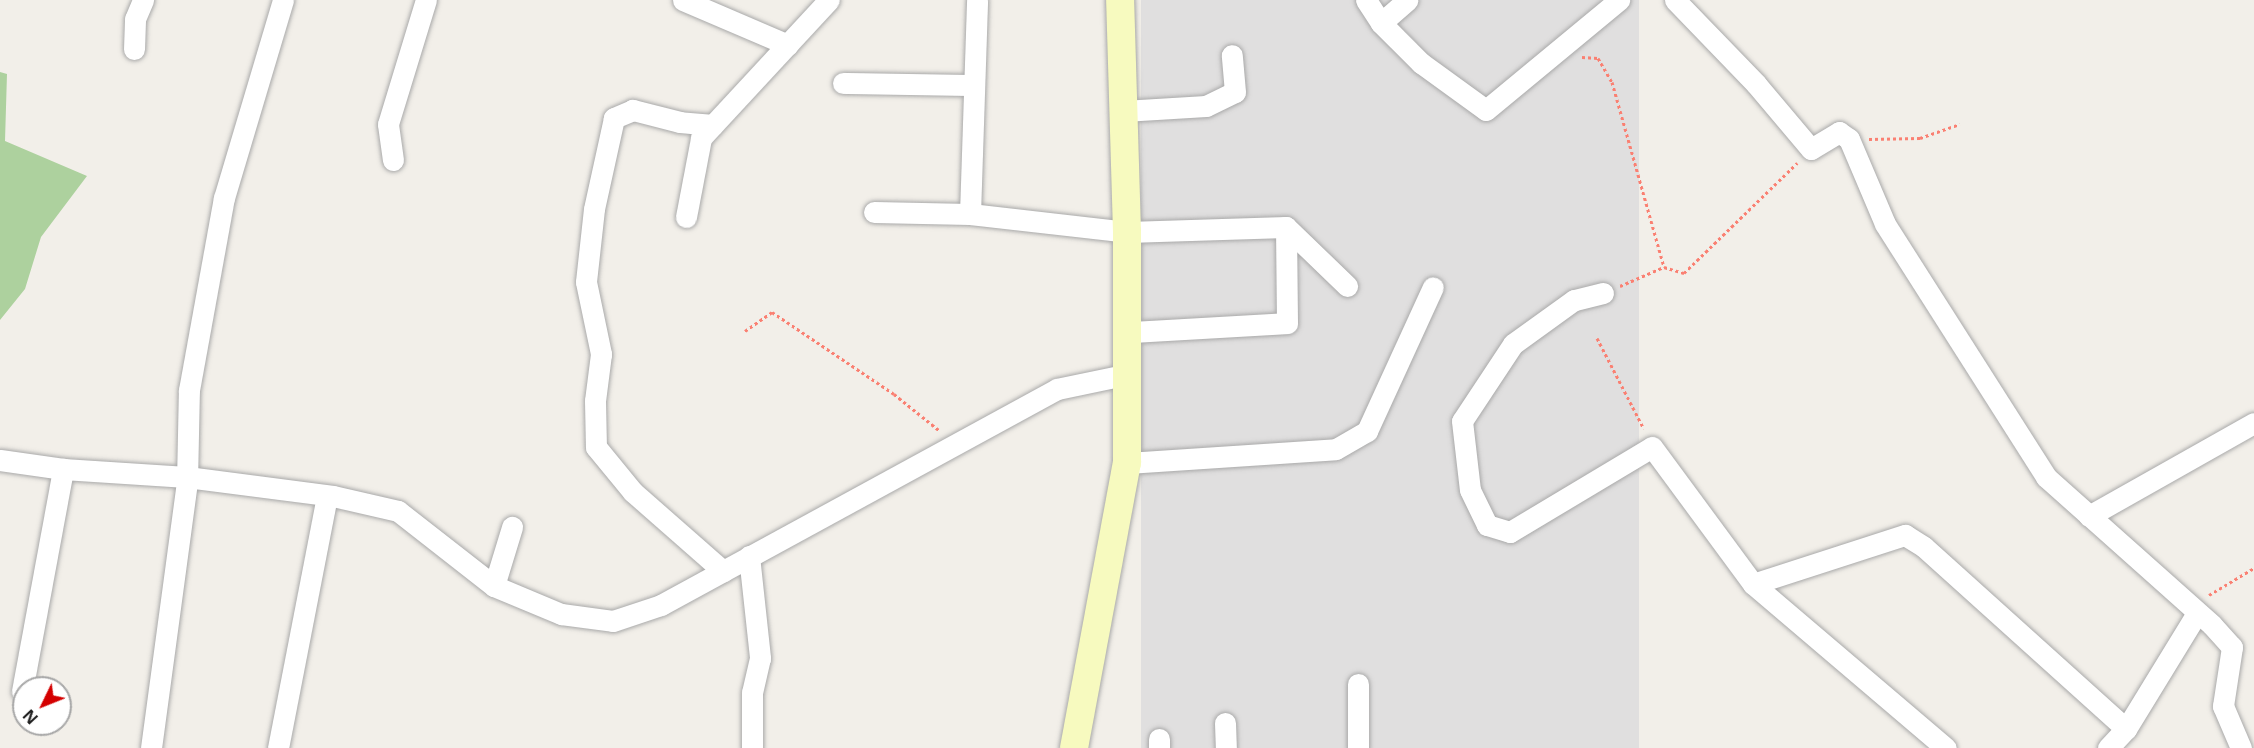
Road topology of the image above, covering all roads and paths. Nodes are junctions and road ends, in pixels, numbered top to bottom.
1 (143, 0) edge
2 (283, 0) edge
3 (426, 0) edge
4 (683, 0) edge
5 (829, 0) edge
6 (977, 0) edge
7 (1120, 0) edge
8 (1366, 0) edge
9 (1407, 0) edge
10 (1619, 0) edge
11 (1675, 0) edge
12 (1381, 23) junction
13 (788, 45) junction
14 (134, 49) dead end
15 (1232, 55) dead end
16 (1550, 57) junction
17 (843, 83) dead end
18 (974, 85) junction
19 (1123, 111) junction
20 (1960, 124) dead end
21 (713, 125) junction
22 (1849, 139) junction
23 (1811, 149) junction
24 (393, 160) dead end
25 (874, 212) dead end
26 (970, 214) junction
27 (686, 217) dead end
28 (1286, 227) junction
29 (1127, 232) junction
30 (1664, 267) junction
31 (1347, 286) dead end
32 (1433, 287) dead end
33 (1603, 293) joint
34 (745, 331) dead end
35 (1129, 332) junction
36 (1597, 338) dead end
37 (1129, 374) junction
38 (2254, 423) edge
39 (956, 443) junction
40 (1652, 447) junction
41 (0, 460) edge
42 (1127, 463) junction
43 (63, 469) junction
44 (187, 477) junction
45 (327, 496) junction
46 (2089, 516) junction
47 (512, 527) dead end
48 (749, 556) junction
49 (2254, 568) edge
50 (723, 571) junction
51 (1753, 584) junction
52 (494, 586) junction
53 (2193, 610) junction
54 (25, 676) edge
55 (1358, 684) dead end
56 (1225, 723) dead end
57 (2126, 729) junction
58 (151, 748) edge
59 (278, 748) edge
60 (752, 748) edge
61 (1074, 748) edge
62 (1226, 748) edge
63 (1358, 748) edge
64 (1946, 748) edge
65 (2108, 748) edge
66 (2241, 748) edge

1 - 14 street
2 - 44 street
3 - 24 street
4 - 13 street
5 - 13 street
6 - 18 street
7 - 19 main road
8 - 12 street
9 - 12 street
10 - 16 street
11 - 23 street
12 - 16 street
13 - 21 street
15 - 19 street
16 - 30 path
17 - 18 street
18 - 26 street
19 - 29 main road
20 - 22 path
21 - 27 street
21 - 50 street
22 - 23 street
22 - 46 street
23 - 30 path
25 - 26 street
26 - 29 street
28 - 29 street
28 - 31 street
28 - 35 street
29 - 35 main road
30 - 33 path
32 - 42 street
33 - 40 street
34 - 39 path
35 - 37 main road
36 - 40 path
37 - 39 street
37 - 42 main road
38 - 46 street
39 - 48 street
40 - 51 street
41 - 43 street
42 - 61 main road
43 - 44 street
43 - 54 street
44 - 45 street
44 - 58 street
45 - 52 street
45 - 59 street
46 - 53 street
47 - 52 street
48 - 50 street
48 - 60 street
49 - 53 path
50 - 52 street
51 - 57 street
51 - 64 street
53 - 57 street
53 - 66 street
55 - 63 street
56 - 62 street
57 - 65 street

